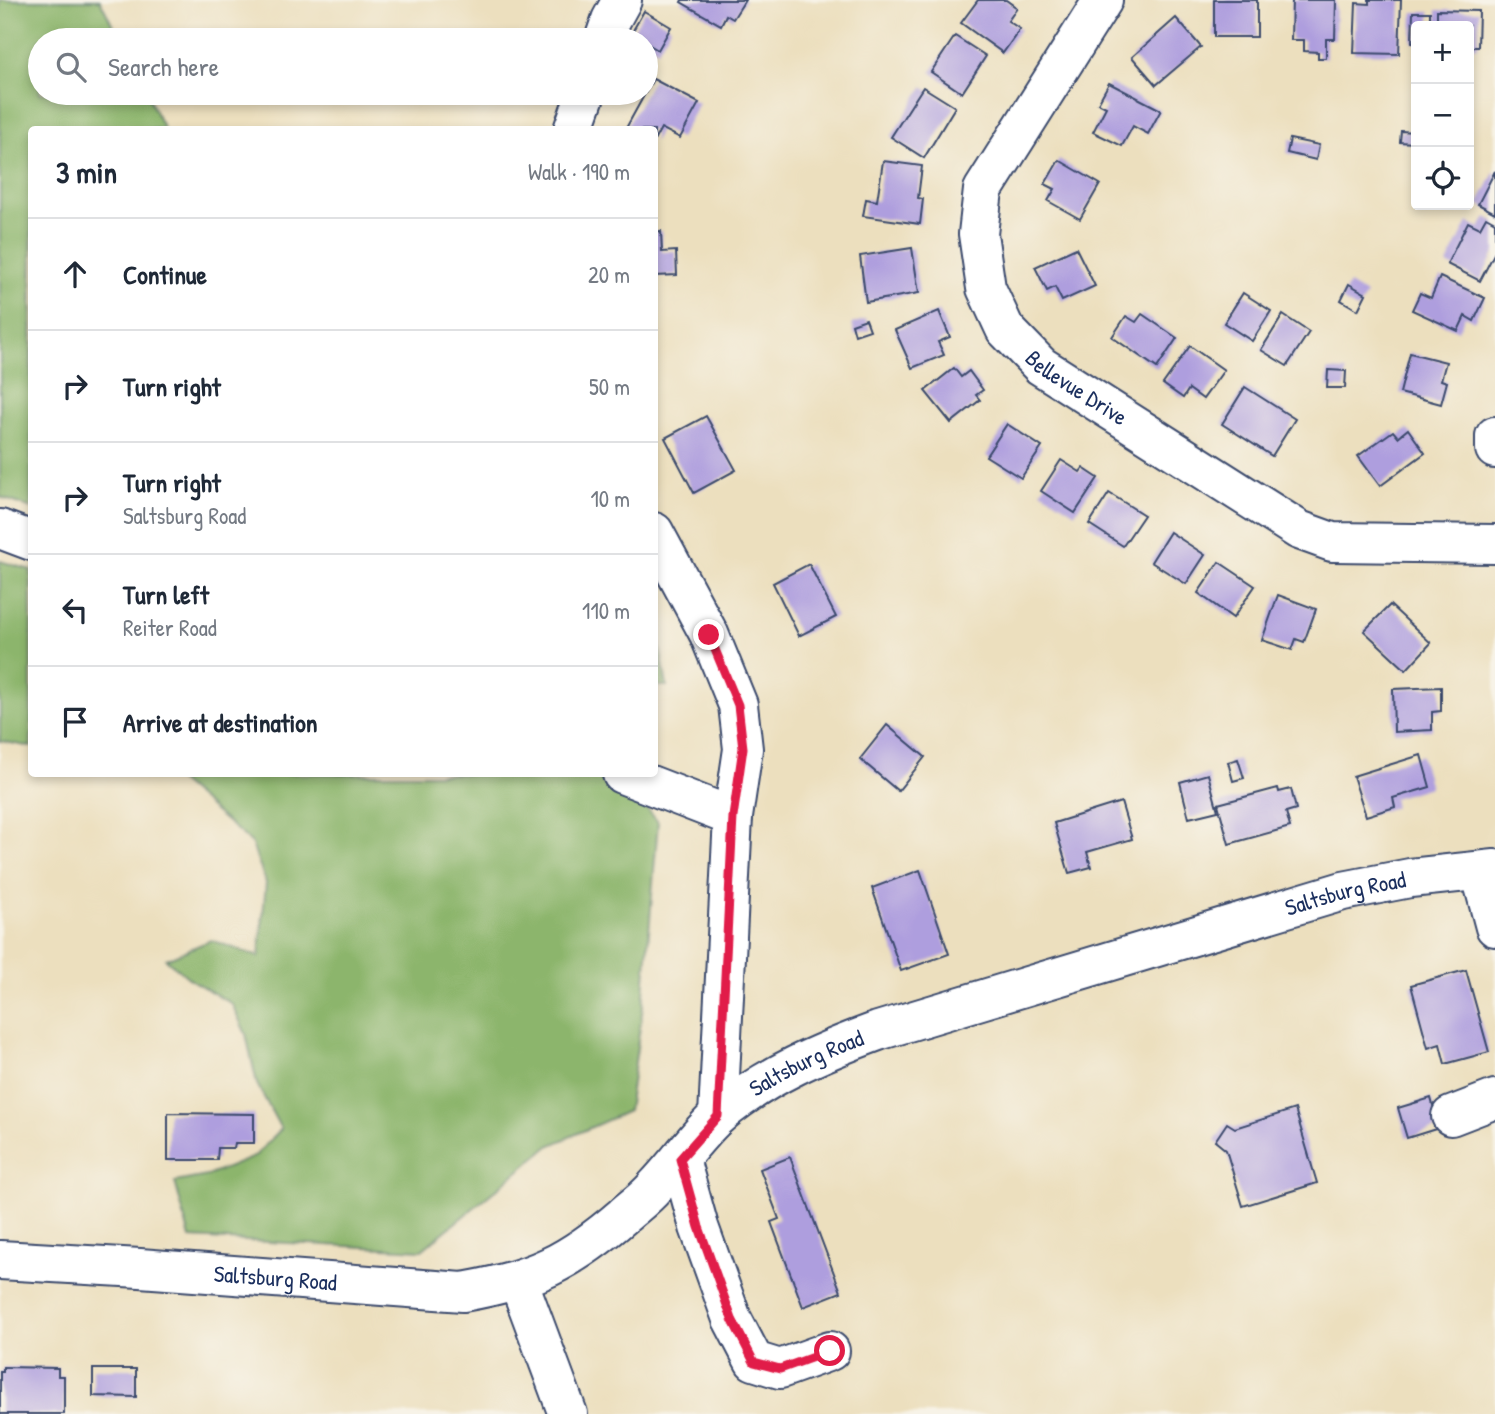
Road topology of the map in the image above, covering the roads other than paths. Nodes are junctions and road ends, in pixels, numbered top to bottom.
1 (622, 0) edge
2 (1103, 0) edge
3 (608, 28) edge
4 (582, 105) edge
5 (574, 126) edge
6 (1495, 436) edge
7 (1495, 449) edge
8 (0, 529) edge
9 (658, 539) edge
10 (28, 540) edge
11 (1495, 544) edge
12 (630, 777) edge
13 (733, 817) junction
14 (1488, 870) edge
15 (1495, 927) edge
16 (1495, 1099) edge
17 (718, 1116) junction
18 (1451, 1116) dead end
19 (680, 1159) junction
20 (0, 1260) edge
21 (518, 1280) junction
22 (830, 1351) dead end
23 (568, 1414) edge

1 - 3 street
2 - 11 street, Bellevue Drive
4 - 5 street
6 - 7 street
8 - 10 street
9 - 13 street
12 - 13 street
13 - 17 street
14 - 15 street
14 - 17 street, Saltsburg Road
16 - 18 street
17 - 19 street, Saltsburg Road
19 - 21 street, Saltsburg Road
19 - 22 street
20 - 21 street, Saltsburg Road
21 - 23 street

